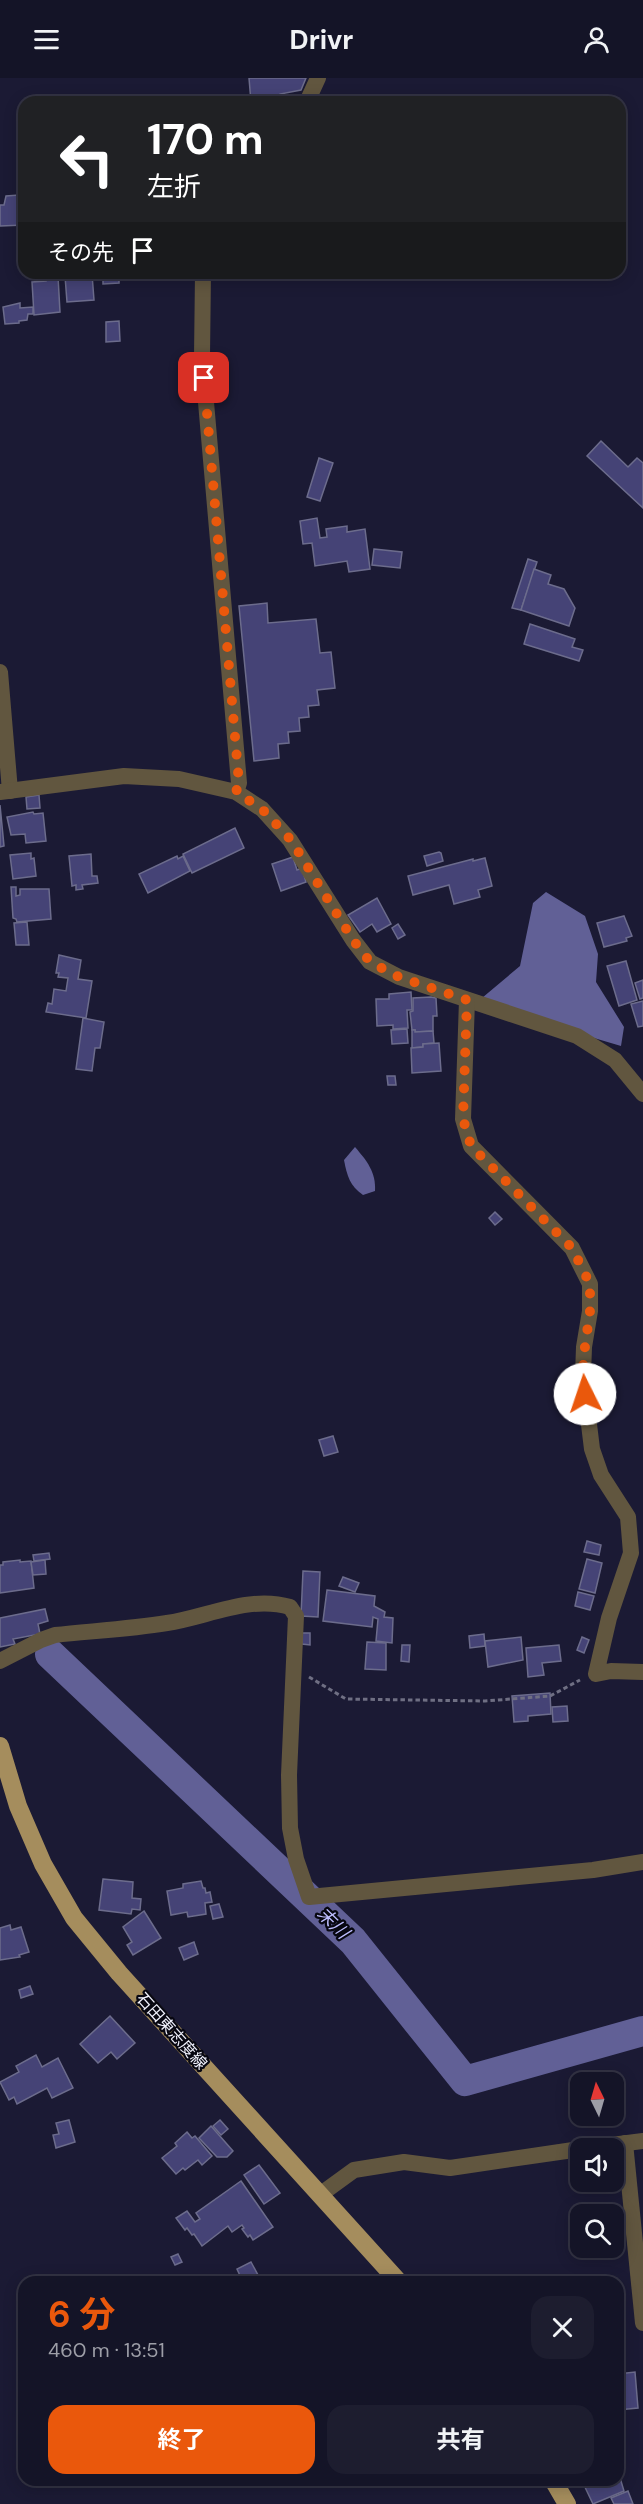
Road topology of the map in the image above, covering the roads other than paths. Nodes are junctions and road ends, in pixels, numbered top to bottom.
1 (318, 78) edge
2 (310, 96) edge
3 (203, 279) edge
4 (0, 672) edge
5 (5, 791) edge
6 (236, 792) junction
7 (467, 1000) junction
8 (643, 1094) edge
9 (0, 1661) edge
10 (643, 1672) edge
11 (0, 1746) edge
12 (643, 1862) edge
13 (643, 2141) edge
14 (625, 2143) joint
15 (570, 2150) edge
16 (321, 2194) junction
17 (394, 2276) edge
18 (643, 2323) edge
19 (556, 2486) edge
20 (567, 2504) edge

1 - 2 street
3 - 6 street
4 - 5 street
5 - 6 street
6 - 7 street
7 - 8 street
7 - 10 street
9 - 12 street
11 - 16 main road, 石田東志度線
13 - 14 street
14 - 18 street
15 - 16 street
16 - 17 main road, 石田東志度線
19 - 20 main road

